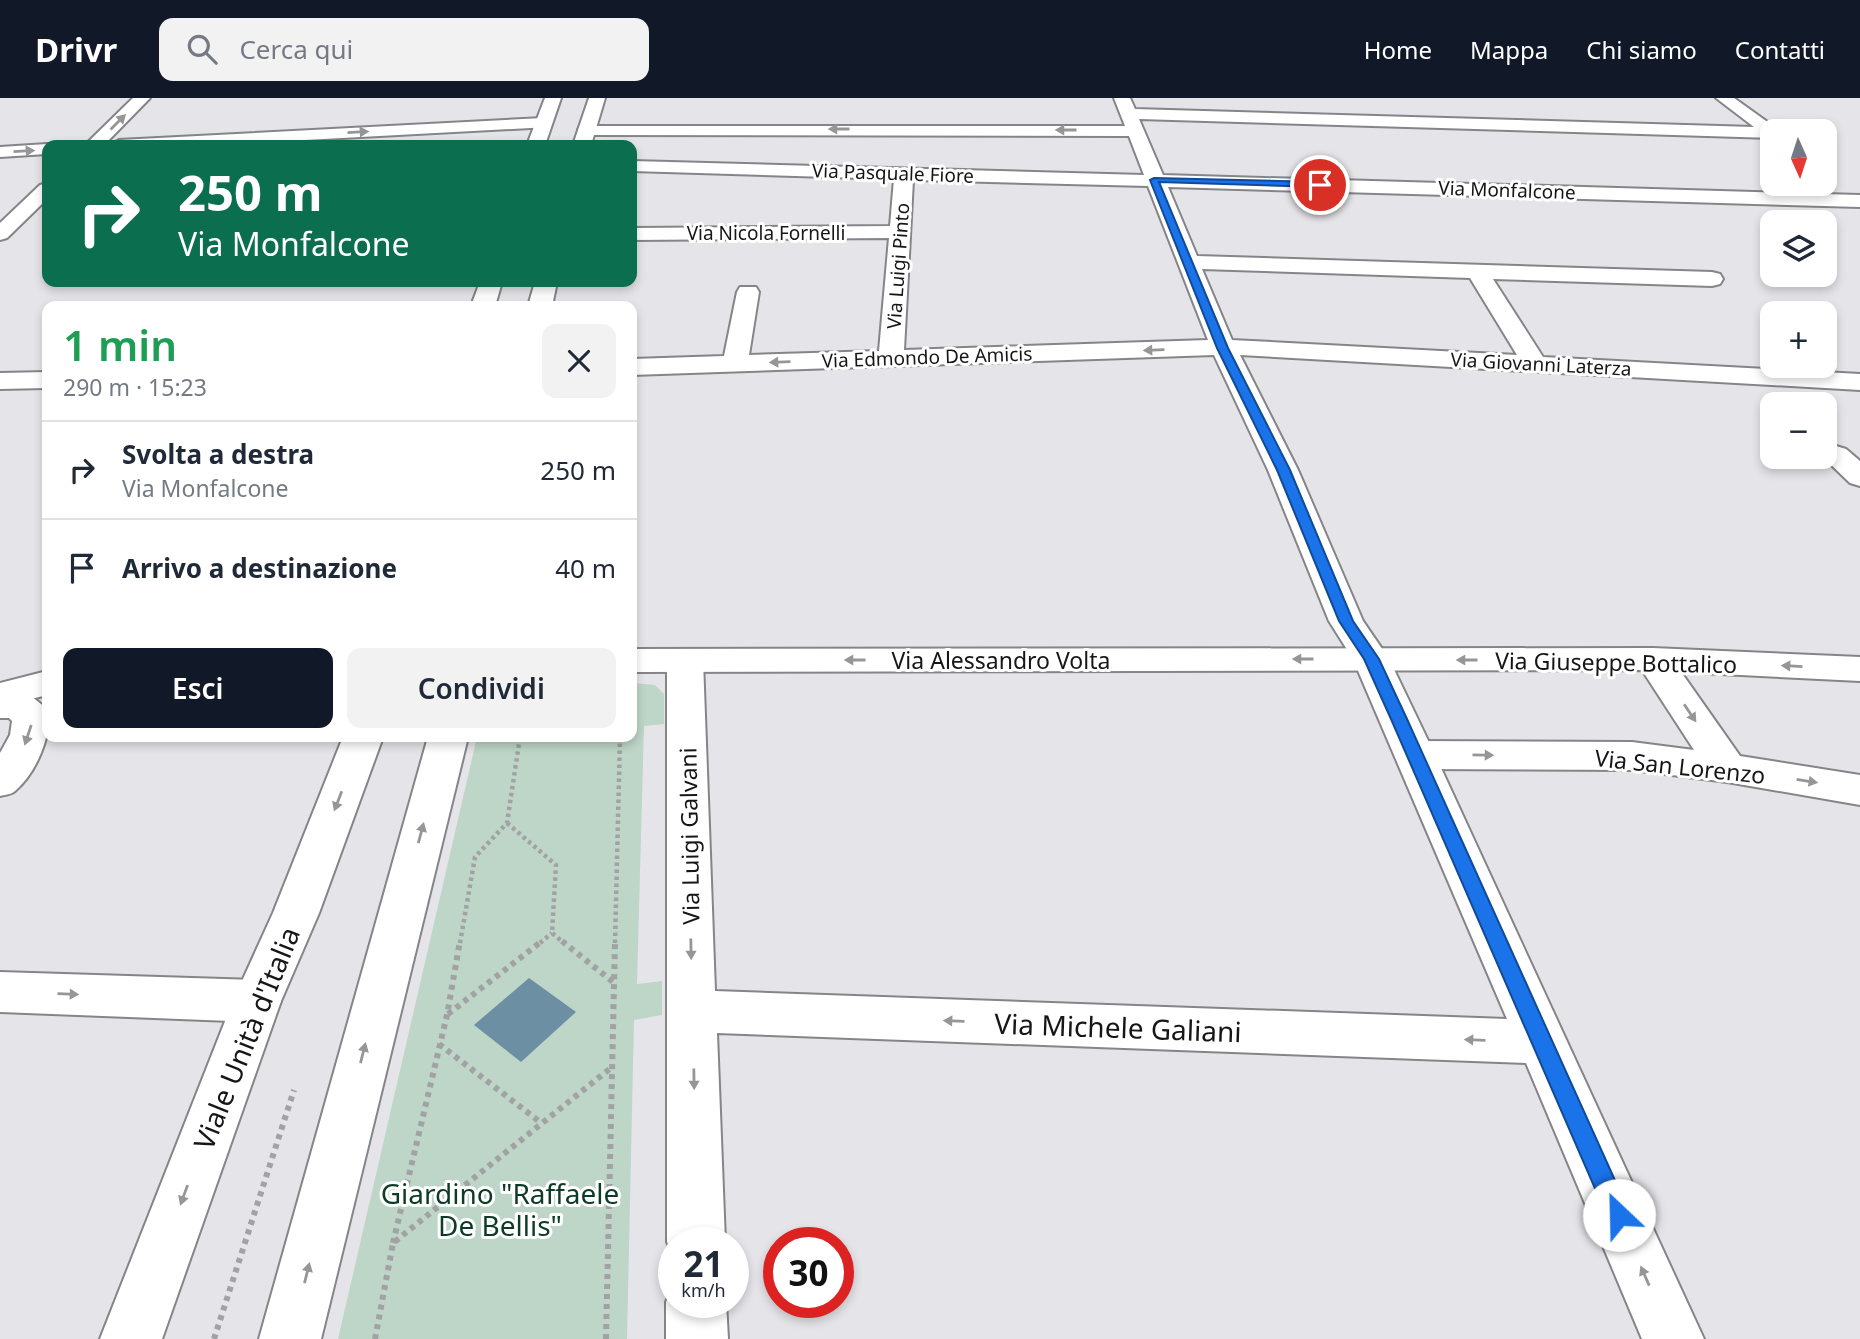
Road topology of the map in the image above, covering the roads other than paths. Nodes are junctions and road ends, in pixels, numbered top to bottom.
1 (142, 98) edge
2 (553, 98) edge
3 (597, 98) edge
4 (1724, 98) edge
5 (1128, 114) edge
6 (543, 123) junction
7 (495, 124) junction
8 (1760, 124) edge
9 (455, 126) junction
10 (783, 129) junction
11 (1760, 133) edge
12 (584, 137) edge
13 (99, 140) edge
14 (207, 140) edge
15 (449, 140) edge
16 (488, 140) edge
17 (538, 140) edge
18 (620, 140) edge
19 (637, 141) edge
20 (717, 148) junction
21 (42, 149) edge
22 (0, 152) edge
23 (637, 165) edge
24 (770, 169) junction
25 (904, 173) junction
26 (1154, 180) junction
27 (1843, 184) dead end
28 (42, 197) edge
29 (1860, 198) edge
30 (900, 232) junction
31 (0, 234) edge
32 (637, 234) edge
33 (1189, 262) junction
34 (1477, 271) junction
35 (1712, 279) dead end
36 (748, 292) dead end
37 (1223, 348) junction
38 (891, 358) junction
39 (735, 363) junction
40 (1534, 363) junction
41 (637, 367) edge
42 (42, 380) edge
43 (0, 381) edge
44 (1860, 382) edge
45 (1837, 456) edge
46 (1860, 477) edge
47 (1371, 659) junction
48 (1653, 659) junction
49 (685, 660) junction
50 (637, 661) edge
51 (1860, 669) edge
52 (42, 684) edge
53 (0, 695) edge
54 (0, 705) edge
55 (361, 742) edge
56 (447, 742) edge
57 (1415, 755) junction
58 (1727, 768) junction
59 (0, 782) edge
60 (1860, 790) edge
61 (0, 992) edge
62 (257, 1001) junction
63 (693, 1011) junction
64 (1543, 1042) junction
65 (696, 1227) edge
66 (696, 1318) edge
67 (131, 1339) edge
68 (290, 1339) edge
69 (697, 1339) edge
70 (1672, 1339) edge

13 -> 1 street
2 - 6 street
3 - 12 street
4 - 8 street
5 -> 10 street
5 - 11 street
5 - 26 street
6 - 7 street
6 - 17 street
7 - 9 street
7 - 16 street
14 -> 9 street
9 - 15 street
10 - 20 street
10 - 24 street
12 - 18 street
19 - 20 street
20 - 23 street, Via Pasquale Fiore
20 - 24 street, Via Pasquale Fiore
22 -> 21 street
24 - 25 street, Via Pasquale Fiore
25 - 26 street, Via Pasquale Fiore
25 - 30 street, Via Luigi Pinto
26 - 29 street, Via Monfalcone
26 - 33 street
27 - 29 street
28 - 31 street
30 - 32 street, Via Nicola Fornelli
30 - 38 street, Via Luigi Pinto
33 - 34 street
33 - 37 street
34 - 35 street
34 - 40 street
36 - 39 street
37 -> 38 street, Via Edmondo De Amicis
37 - 40 street, Via Giovanni Laterza
37 - 47 street
38 -> 39 street, Via Edmondo De Amicis
39 - 41 street, Via Edmondo De Amicis
40 - 44 street, Via Giovanni Laterza
42 - 43 street
45 - 46 street
48 -> 47 street, Via Giuseppe Bottalico
47 -> 49 street, Via Alessandro Volta
47 - 57 street
51 -> 48 street, Via Giuseppe Bottalico
48 -> 58 street
49 - 50 street, Via Alessandro Volta
49 -> 63 street, Via Luigi Galvani
52 - 53 street
54 -> 59 street
55 -> 62 street, Viale Unità d'Italia
68 -> 56 street
57 -> 58 street, Via San Lorenzo
57 - 64 street
58 -> 60 street, Via San Lorenzo
61 -> 62 street
62 -> 67 street, Viale Unità d'Italia
64 -> 63 street, Via Michele Galiani
63 -> 65 street, Via Luigi Galvani
70 -> 64 street
66 - 69 street

